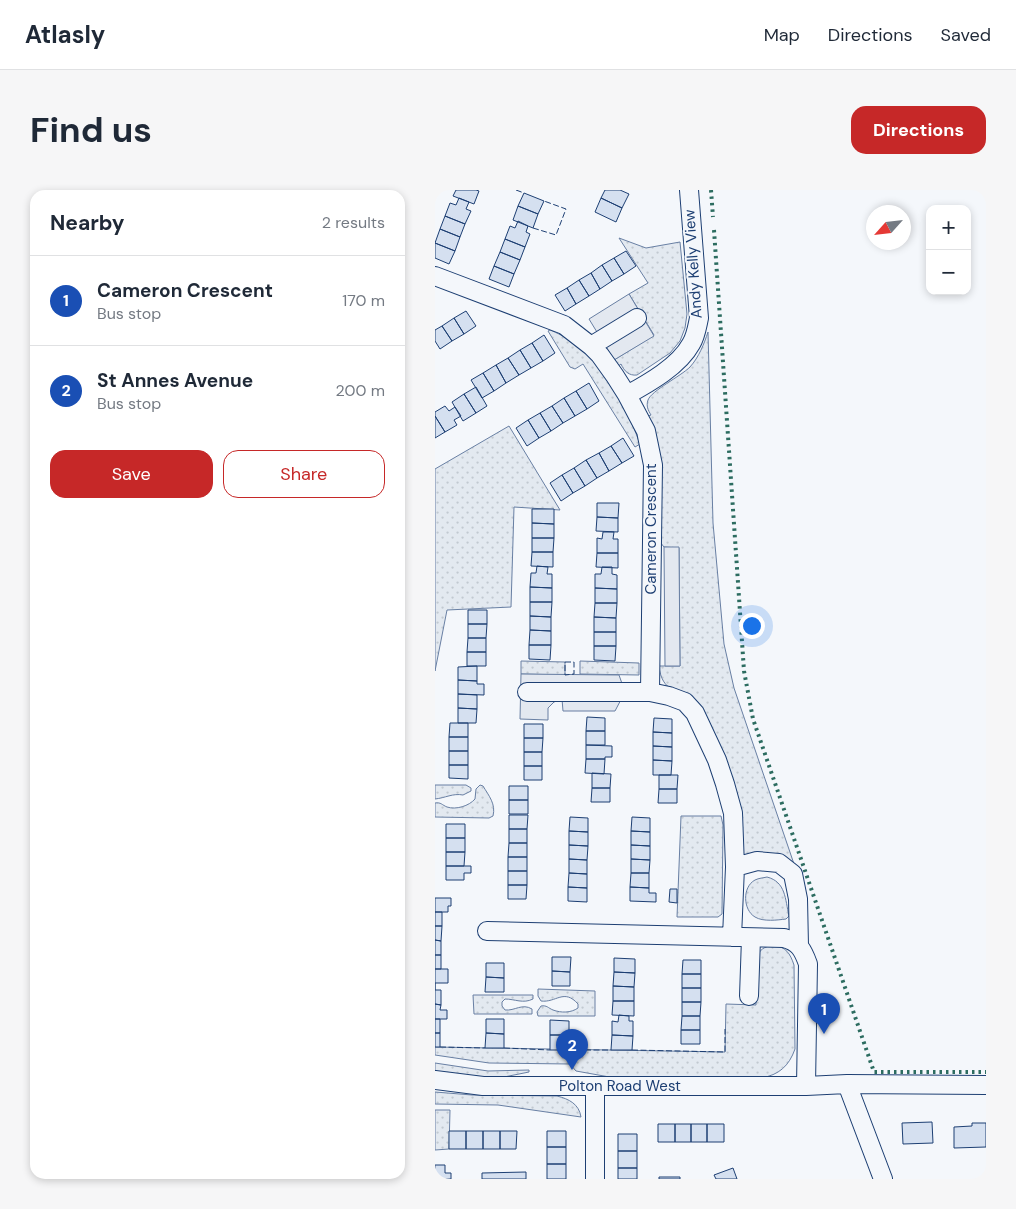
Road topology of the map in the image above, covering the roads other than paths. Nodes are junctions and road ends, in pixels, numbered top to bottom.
1 (689, 190) edge
2 (435, 276) edge
3 (637, 318) dead end
4 (591, 346) junction
5 (627, 395) junction
6 (527, 692) dead end
7 (651, 692) junction
8 (735, 867) junction
9 (487, 931) dead end
10 (733, 937) junction
11 (751, 938) junction
12 (799, 946) junction
13 (749, 996) dead end
14 (435, 1080) edge
15 (847, 1084) junction
16 (986, 1085) edge
17 (595, 1086) junction
18 (806, 1086) junction
19 (595, 1179) edge
20 (883, 1179) edge

1 - 5 street, Andy Kelly View
2 - 4 street, Cameron Crescent
3 - 4 street
4 - 5 street, Cameron Crescent
5 - 7 street, Cameron Crescent
6 - 7 street
7 - 8 street
8 - 10 street
8 - 12 street
9 - 10 street
10 - 11 street
11 - 12 street
11 - 13 street
12 - 18 street
14 - 17 street, Polton Road West
15 - 16 street, Polton Road West
15 - 18 street, Polton Road West
15 - 20 street
17 - 18 street, Polton Road West
17 - 19 street

